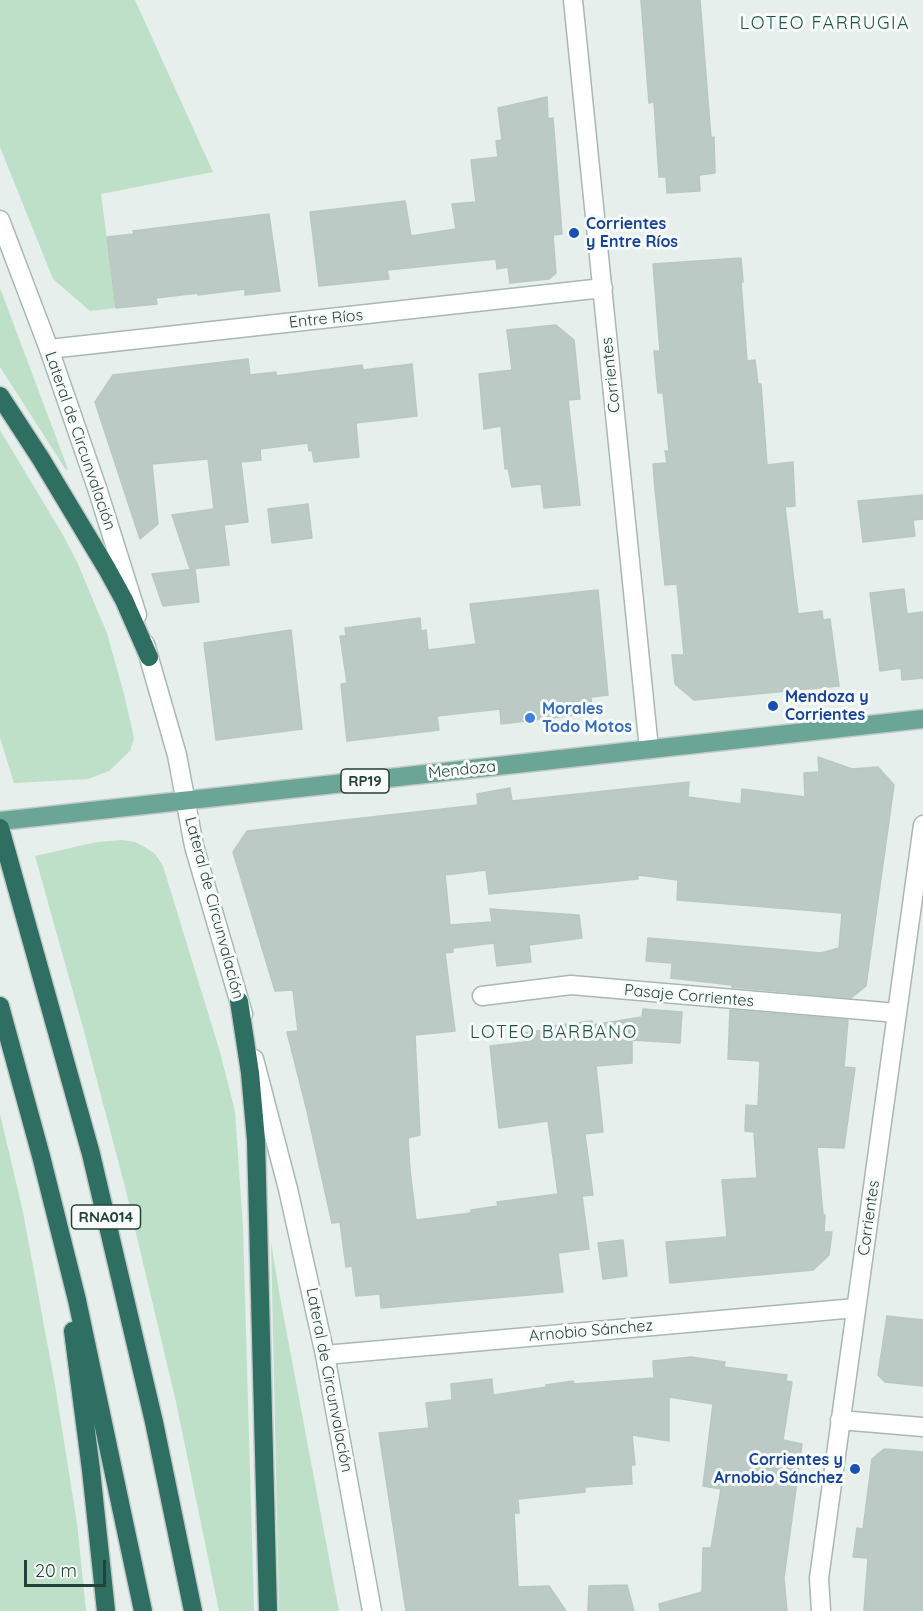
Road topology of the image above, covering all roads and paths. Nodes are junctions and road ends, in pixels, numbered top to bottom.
1 (573, 0) edge
2 (0, 220) edge
3 (603, 288) junction
4 (49, 349) junction
5 (0, 396) edge
6 (149, 657) junction
7 (923, 719) edge
8 (649, 749) junction
9 (185, 801) junction
10 (0, 821) edge
11 (923, 825) edge
12 (0, 828) edge
13 (482, 996) dead end
14 (239, 1001) junction
15 (0, 1006) edge
16 (897, 1013) junction
17 (60, 1228) junction
18 (856, 1308) junction
19 (326, 1355) junction
20 (840, 1420) junction
21 (923, 1427) edge
22 (106, 1611) edge
23 (143, 1611) edge
24 (193, 1611) edge
25 (268, 1611) edge
26 (372, 1611) edge
27 (821, 1611) edge

1 - 3 street, Corrientes
2 - 4 street, Lateral de Circunvalación
3 - 4 street, Entre Ríos
3 - 8 street, Corrientes
4 - 6 street, Lateral de Circunvalación
5 - 6 highway
6 - 9 street, Lateral de Circunvalación
7 - 8 main road, Mendoza / RP19
8 - 9 main road, Mendoza / RP19
9 - 10 main road, Mendoza / RP19
9 - 14 street, Lateral de Circunvalación
11 - 16 street, Corrientes
12 - 24 highway, RNA014
13 - 16 street, Pasaje Corrientes
14 - 19 street, Lateral de Circunvalación
14 - 25 highway
15 - 17 highway, RNA014
16 - 18 street, Corrientes
17 - 22 highway
17 - 23 highway, RNA014
18 - 19 street, Arnobio Sánchez
18 - 20 street, Corrientes
19 - 26 street, Lateral de Circunvalación
20 - 21 street
20 - 27 street, Corrientes

